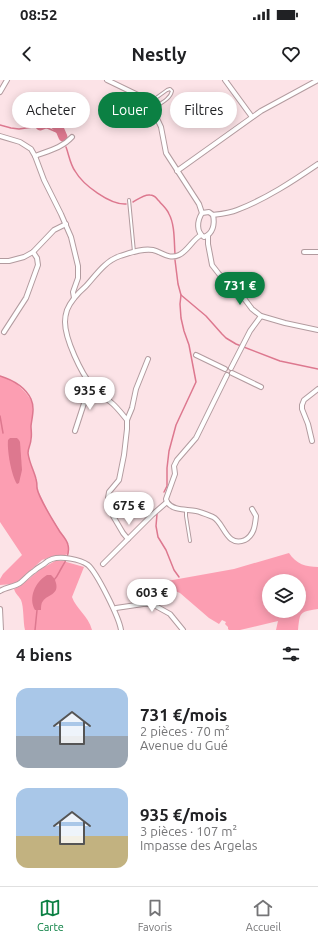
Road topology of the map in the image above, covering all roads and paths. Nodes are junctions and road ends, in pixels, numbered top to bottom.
1 (7, 80) edge
2 (107, 80) edge
3 (225, 80) edge
4 (318, 80) edge
5 (0, 92) edge
6 (132, 92) edge
7 (162, 94) edge
8 (162, 102) edge
9 (252, 117) junction
10 (161, 128) edge
11 (0, 136) edge
12 (72, 137) dead end
13 (35, 156) junction
14 (318, 164) edge
15 (177, 171) junction
16 (129, 200) dead end
17 (202, 213) junction
18 (213, 215) junction
19 (66, 224) junction
20 (201, 235) junction
21 (208, 236) junction
22 (33, 252) junction
23 (134, 252) junction
24 (304, 252) dead end
25 (318, 252) edge
26 (0, 261) edge
27 (74, 298) junction
28 (261, 316) junction
29 (318, 330) edge
30 (4, 332) dead end
31 (196, 355) dead end
32 (148, 359) dead end
33 (231, 368) junction
34 (225, 370) junction
35 (232, 373) junction
36 (227, 375) junction
37 (90, 385) junction
38 (261, 386) dead end
39 (318, 389) edge
40 (126, 420) junction
41 (76, 431) dead end
42 (312, 441) dead end
43 (167, 502) junction
44 (252, 509) dead end
45 (186, 510) junction
46 (128, 539) junction
47 (190, 541) dead end
48 (103, 564) dead end
49 (0, 591) edge
50 (0, 609) edge
51 (114, 609) junction
52 (0, 630) edge
53 (122, 630) edge
54 (183, 630) edge

1 - 5 street
2 - 6 street
3 - 9 street
4 - 9 street
7 - 8 lane
9 - 15 street
10 - 15 street
11 - 13 street
12 - 13 street
13 - 19 street
14 - 18 street
15 - 17 street
16 - 23 lane
17 - 18 street
17 - 20 street
18 - 21 street
19 - 22 street
19 - 27 street
20 - 21 street
20 - 23 street
21 - 28 street
22 - 26 street
22 - 30 street
23 - 27 street
24 - 25 street
27 - 37 street
28 - 29 street
28 - 33 street
31 - 34 street
32 - 40 street
33 - 34 street
33 - 35 street
34 - 36 street
35 - 36 street
35 - 38 street
36 - 43 street
37 - 40 street
37 - 41 street
39 - 42 street
40 - 46 street
43 - 45 street
43 - 46 street
44 - 45 street
45 - 47 lane
46 - 48 street
49 - 51 street
50 - 52 street
51 - 53 street
51 - 54 street

